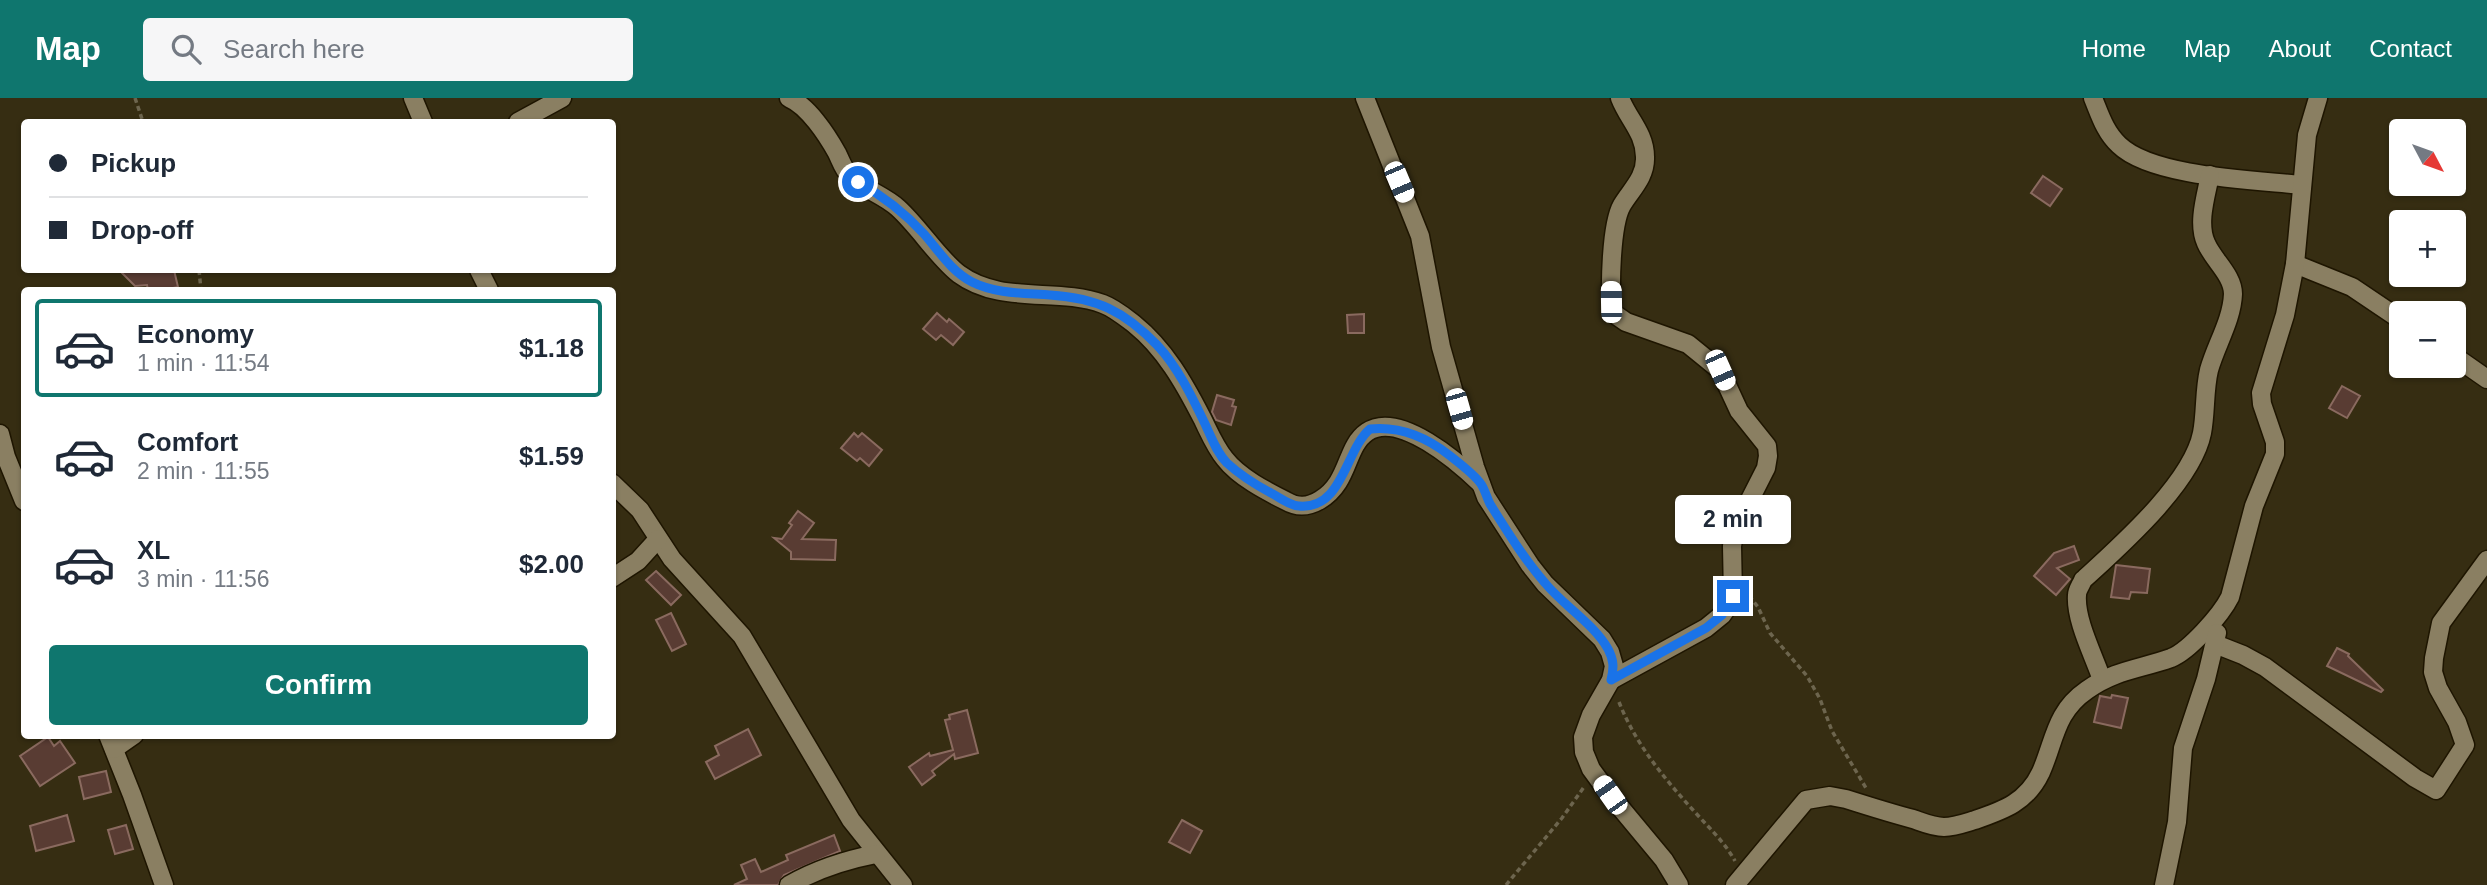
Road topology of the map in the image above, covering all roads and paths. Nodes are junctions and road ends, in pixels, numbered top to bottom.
1 (135, 98) edge
2 (413, 98) edge
3 (562, 98) edge
4 (789, 98) edge
5 (1365, 98) edge
6 (1620, 98) edge
7 (2093, 98) edge
8 (2318, 98) edge
9 (143, 119) edge
10 (423, 119) edge
11 (524, 119) edge
12 (2210, 176) junction
13 (2302, 185) junction
14 (2295, 264) junction
15 (2389, 312) edge
16 (2466, 364) edge
17 (2487, 379) edge
18 (0, 434) edge
19 (1481, 484) junction
20 (616, 486) edge
21 (21, 493) edge
22 (658, 539) junction
23 (2487, 560) edge
24 (616, 576) edge
25 (1733, 596) junction
26 (2223, 610) junction
27 (2215, 644) junction
28 (1611, 680) junction
29 (2102, 680) junction
30 (111, 742) edge
31 (1591, 769) junction
32 (1879, 809) junction
33 (876, 854) junction
34 (1743, 882) edge
35 (164, 885) edge
36 (789, 885) edge
37 (903, 885) edge
38 (1506, 885) edge
39 (1679, 885) edge
40 (2164, 885) edge

1 - 9 path
2 - 10 street
3 - 11 street
4 - 19 street
5 - 19 street
6 - 25 street
7 - 12 street
8 - 13 street
12 - 13 street
12 - 29 street
13 - 14 street
14 - 15 street
14 - 26 street
16 - 17 street
18 - 21 street
19 - 28 street
20 - 22 street
22 - 24 street
22 - 33 street
23 - 27 street
25 - 28 street
25 - 32 path
26 - 27 street
26 - 29 street
27 - 40 street
28 - 31 street
28 - 34 path
29 - 32 street
30 - 35 street
31 - 38 path
31 - 39 street
32 - 34 street
33 - 36 street
33 - 37 street

